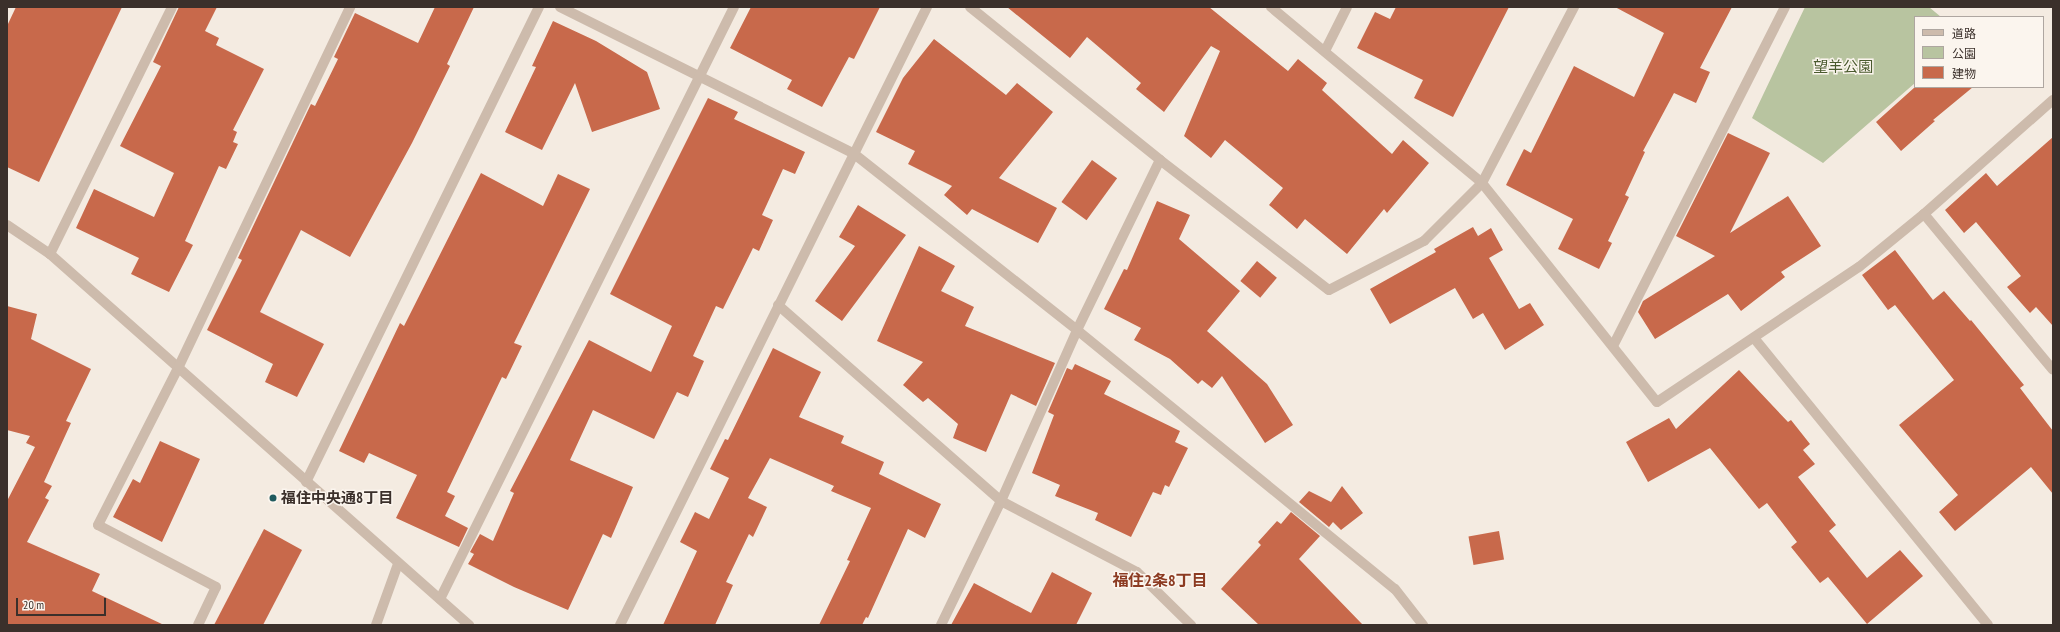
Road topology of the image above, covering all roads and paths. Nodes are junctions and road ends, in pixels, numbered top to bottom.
1 (172, 7) edge
2 (350, 7) edge
3 (539, 7) edge
4 (560, 7) edge
5 (734, 7) edge
6 (927, 7) edge
7 (970, 7) edge
8 (1271, 7) edge
9 (1347, 7) edge
10 (1574, 7) edge
11 (1785, 7) edge
12 (1325, 51) junction
13 (701, 76) junction
14 (2053, 100) edge
15 (854, 153) junction
16 (1160, 160) junction
17 (1482, 183) junction
18 (1924, 214) junction
19 (7, 225) edge
20 (50, 254) junction
21 (778, 305) junction
22 (1077, 330) junction
23 (1754, 338) junction
24 (1613, 346) junction
25 (179, 366) junction
26 (2053, 370) edge
27 (306, 482) junction
28 (1001, 501) junction
29 (398, 564) junction
30 (440, 599) junction
31 (198, 625) edge
32 (376, 625) edge
33 (469, 625) edge
34 (620, 625) edge
35 (941, 625) edge
36 (1191, 625) edge
37 (1423, 625) edge
38 (1988, 625) edge

1 - 20 street
2 - 25 street
3 - 27 street
4 - 13 street
5 - 13 street
6 - 15 street
7 - 16 street
8 - 12 street
9 - 12 street
10 - 17 street
11 - 24 street
12 - 17 street
13 - 15 street
13 - 30 street
14 - 18 street
15 - 21 street
15 - 22 street
16 - 17 street
16 - 22 street
17 - 24 street
18 - 23 street
18 - 26 street
19 - 20 street
20 - 25 street
21 - 28 street
21 - 34 street
22 - 28 street
22 - 37 street
23 - 24 street
23 - 38 street
25 - 27 street
25 - 31 street
27 - 29 street
28 - 35 street
28 - 36 street
29 - 30 street
29 - 32 street
30 - 33 street

